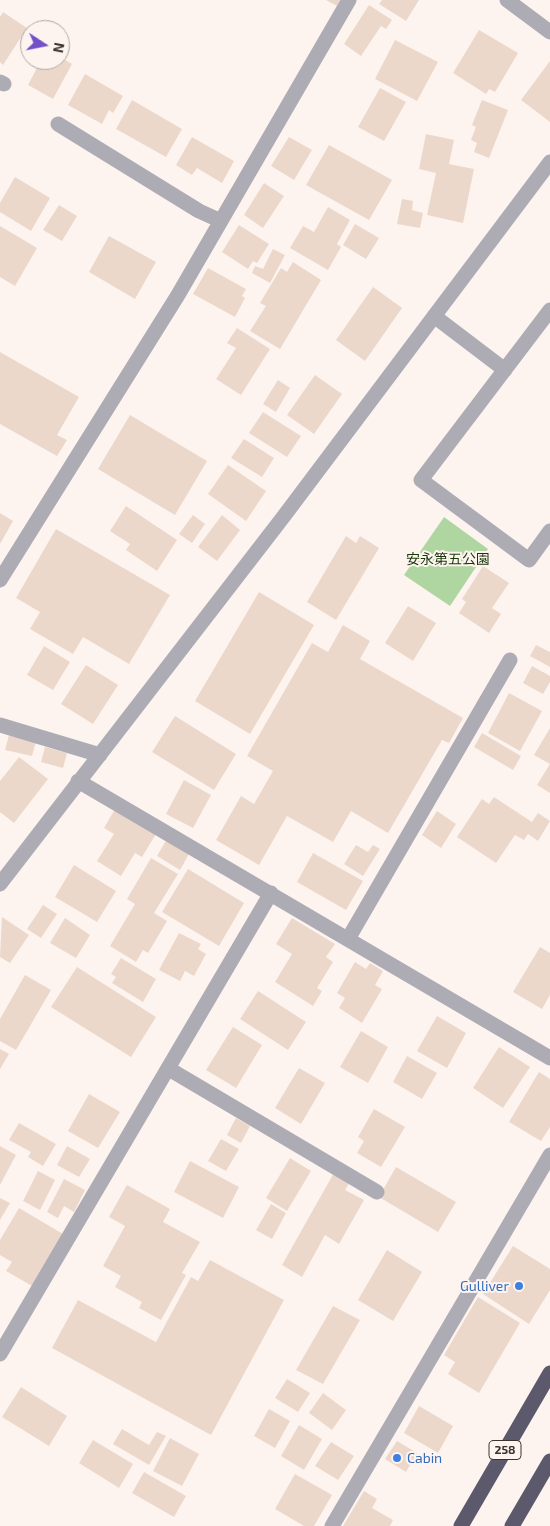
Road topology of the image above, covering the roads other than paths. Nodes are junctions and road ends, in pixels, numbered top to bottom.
1 (349, 0) edge
2 (507, 0) edge
3 (550, 32) edge
4 (58, 124) dead end
5 (550, 162) edge
6 (221, 220) junction
7 (550, 310) edge
8 (434, 316) junction
9 (505, 370) junction
10 (550, 532) edge
11 (0, 580) edge
12 (510, 660) dead end
13 (0, 725) edge
14 (100, 755) junction
15 (78, 781) junction
16 (0, 884) edge
17 (271, 893) junction
18 (348, 939) junction
19 (550, 1058) edge
20 (169, 1069) junction
21 (550, 1155) edge
22 (377, 1192) dead end
23 (0, 1354) edge
24 (550, 1374) edge
25 (550, 1460) edge
26 (332, 1526) edge
27 (461, 1526) edge
28 (512, 1526) edge

1 - 6 street
2 - 3 street
4 - 6 street
5 - 8 street
6 - 11 street
7 - 9 street
8 - 9 street
8 - 14 street
9 - 10 street
12 - 18 street
13 - 14 street
14 - 15 street
15 - 16 street
15 - 17 street
17 - 18 street
17 - 20 street
18 - 19 street
20 - 22 street
20 - 23 street
21 - 26 street
24 - 27 highway, 258
25 - 28 highway

